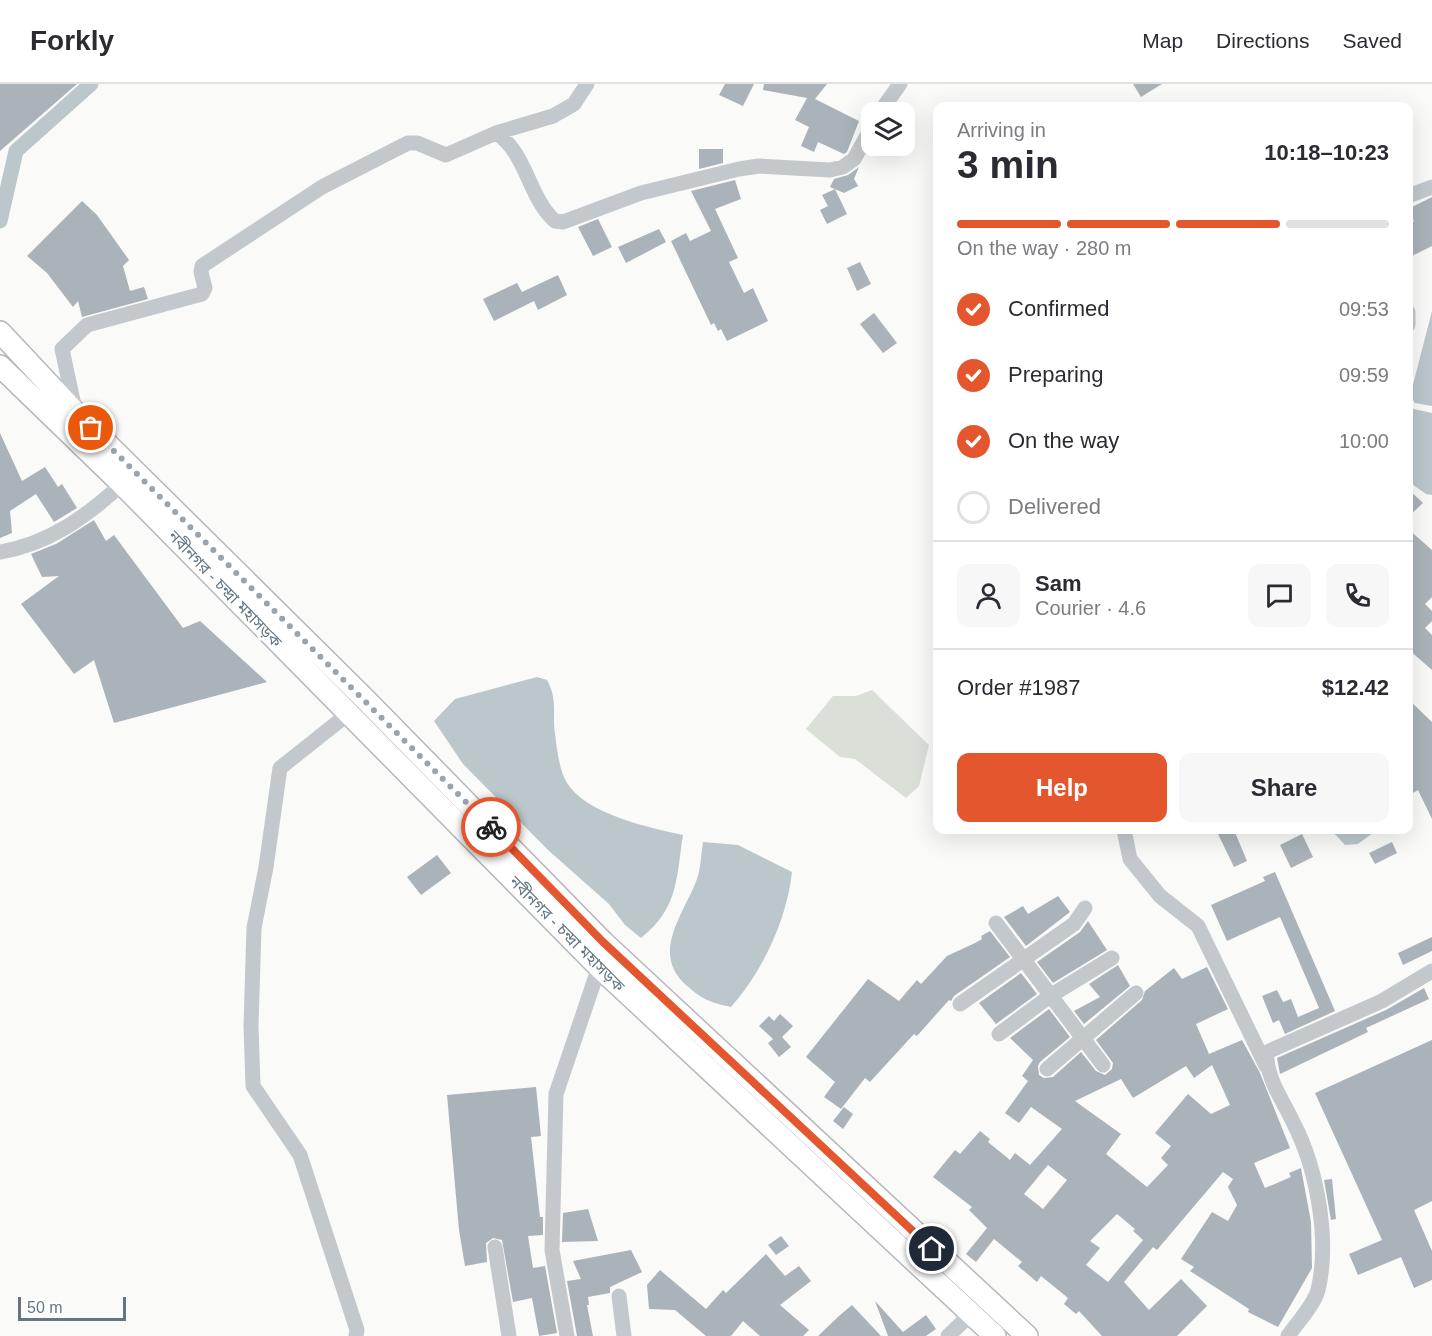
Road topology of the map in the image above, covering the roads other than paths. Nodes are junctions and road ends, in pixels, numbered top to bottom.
1 (587, 84) edge
2 (900, 84) edge
3 (887, 102) edge
4 (496, 133) junction
5 (861, 147) edge
6 (1432, 187) edge
7 (1413, 194) edge
8 (0, 332) edge
9 (0, 366) edge
10 (76, 413) junction
11 (122, 484) junction
12 (0, 552) edge
13 (306, 640) junction
14 (291, 656) junction
15 (348, 714) junction
16 (1125, 834) edge
17 (1085, 908) dead end
18 (996, 923) dead end
19 (1112, 958) dead end
20 (1023, 959) junction
21 (599, 967) junction
22 (1432, 971) edge
23 (1136, 993) dead end
24 (1050, 996) junction
25 (960, 1004) dead end
26 (999, 1034) dead end
27 (1082, 1037) junction
28 (1102, 1065) dead end
29 (1266, 1066) junction
30 (1047, 1069) dead end
31 (495, 1247) dead end
32 (619, 1296) dead end
33 (972, 1313) junction
34 (357, 1336) edge
35 (509, 1336) edge
36 (567, 1336) edge
37 (624, 1336) edge
38 (948, 1336) edge
39 (995, 1336) edge
40 (1027, 1336) edge
41 (1288, 1336) edge

1 - 4 street
2 - 3 street
4 - 5 street
4 - 10 street
6 - 7 street
8 - 10 highway, নবীনগর - চন্দ্রা মহাসড়ক
9 - 11 highway, নবীনগর - চন্দ্রা মহাসড়ক
10 - 13 highway, নবীনগর - চন্দ্রা মহাসড়ক
11 - 12 street
11 - 14 highway, নবীনগর - চন্দ্রা মহাসড়ক
13 - 14 highway
13 - 40 highway, নবীনগর - চন্দ্রা মহাসড়ক
14 - 15 highway, নবীনগর - চন্দ্রা মহাসড়ক
15 - 21 highway, নবীনগর - চন্দ্রা মহাসড়ক
15 - 34 street
16 - 29 street
17 - 20 street
18 - 20 street
19 - 24 street
20 - 24 street
20 - 25 street
21 - 33 highway, নবীনগর - চন্দ্রা মহাসড়ক
21 - 36 street
22 - 29 street
23 - 27 street
24 - 26 street
24 - 27 street
27 - 28 street
27 - 30 street
29 - 41 street
31 - 35 street
32 - 37 street
33 - 38 street
33 - 39 highway, নবীনগর - চন্দ্রা মহাসড়ক

